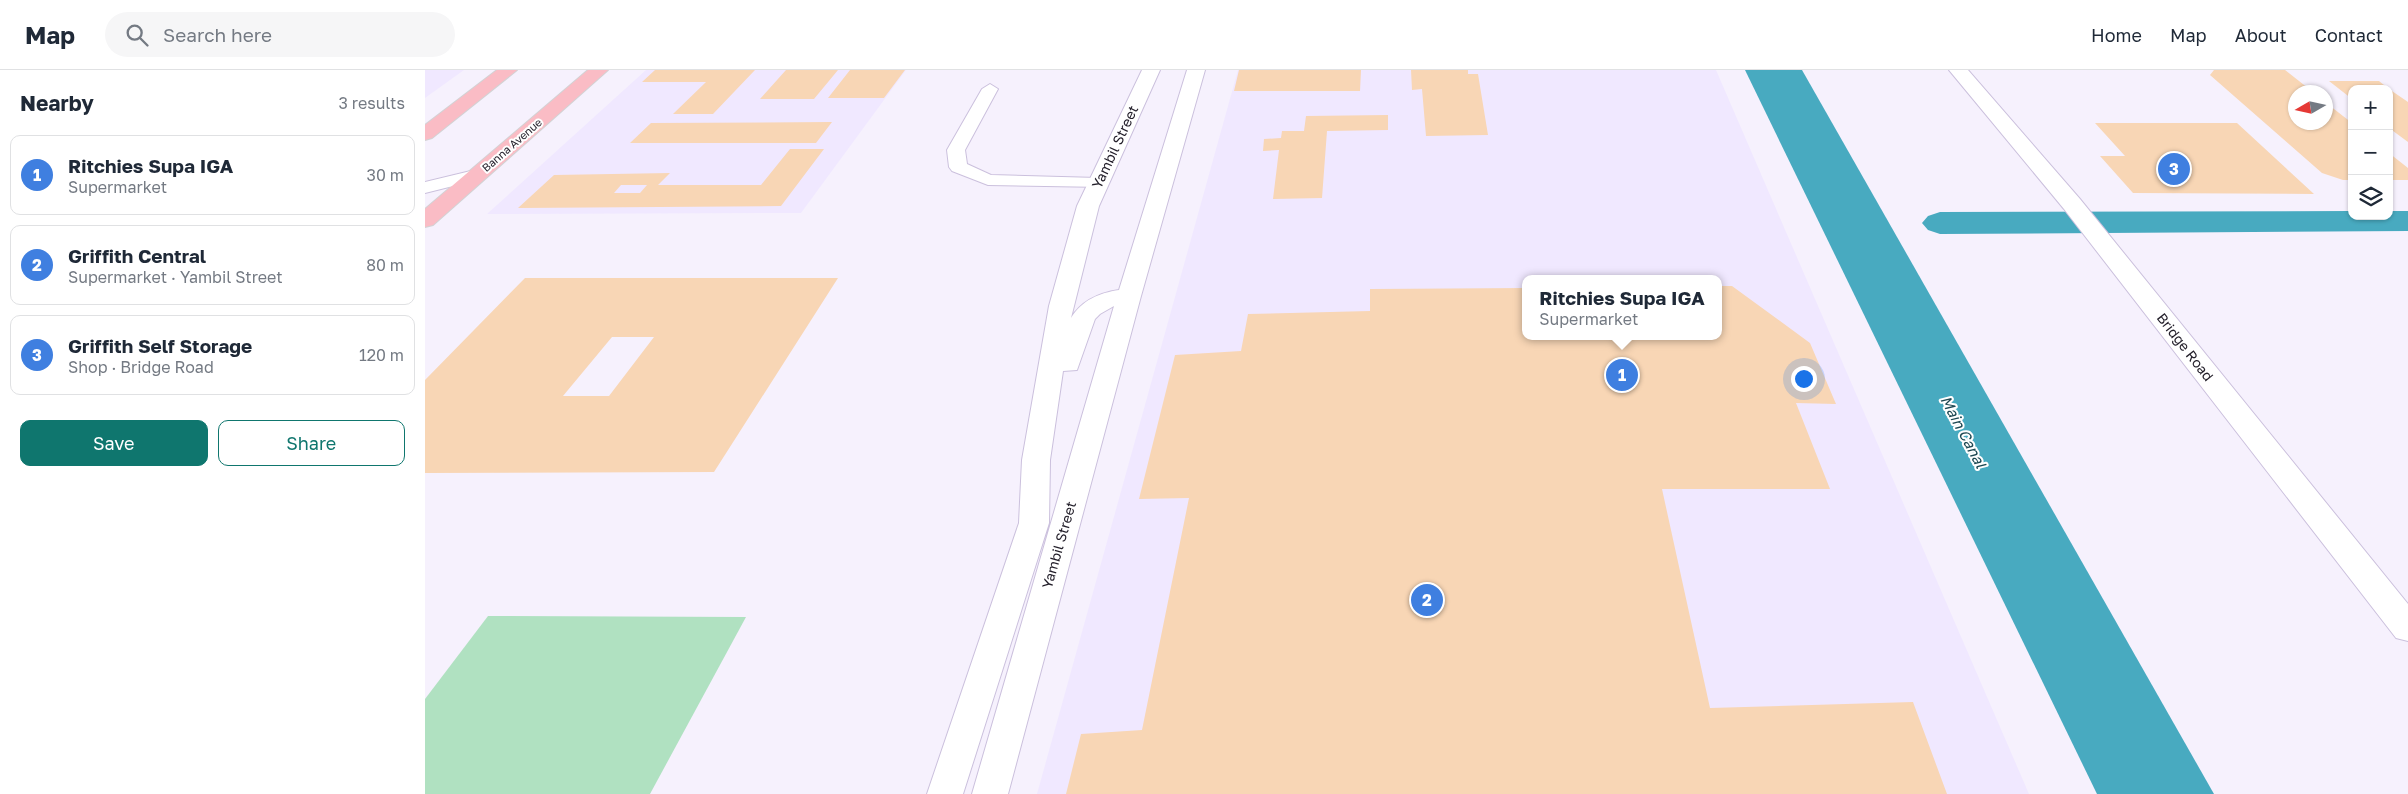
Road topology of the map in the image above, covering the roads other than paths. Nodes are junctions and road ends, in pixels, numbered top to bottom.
1 (508, 70) edge
2 (599, 70) edge
3 (1151, 70) edge
4 (1196, 70) edge
5 (1958, 70) edge
6 (989, 89) dead end
7 (425, 134) edge
8 (479, 174) junction
9 (1098, 183) junction
10 (425, 188) edge
11 (425, 220) edge
12 (1129, 296) junction
13 (1036, 460) junction
14 (2408, 628) edge
15 (945, 794) edge
16 (990, 794) edge

1 - 7 main road
2 - 8 main road, Banna Avenue
3 - 9 street, Yambil Street
4 - 12 street, Yambil Street
5 - 14 street, Bridge Road
6 - 9 lane
8 - 10 lane
8 - 11 main road, Banna Avenue
9 - 13 street, Yambil Street
12 - 13 street, Yambil Street
12 - 16 street, Yambil Street
13 - 15 street, Yambil Street

